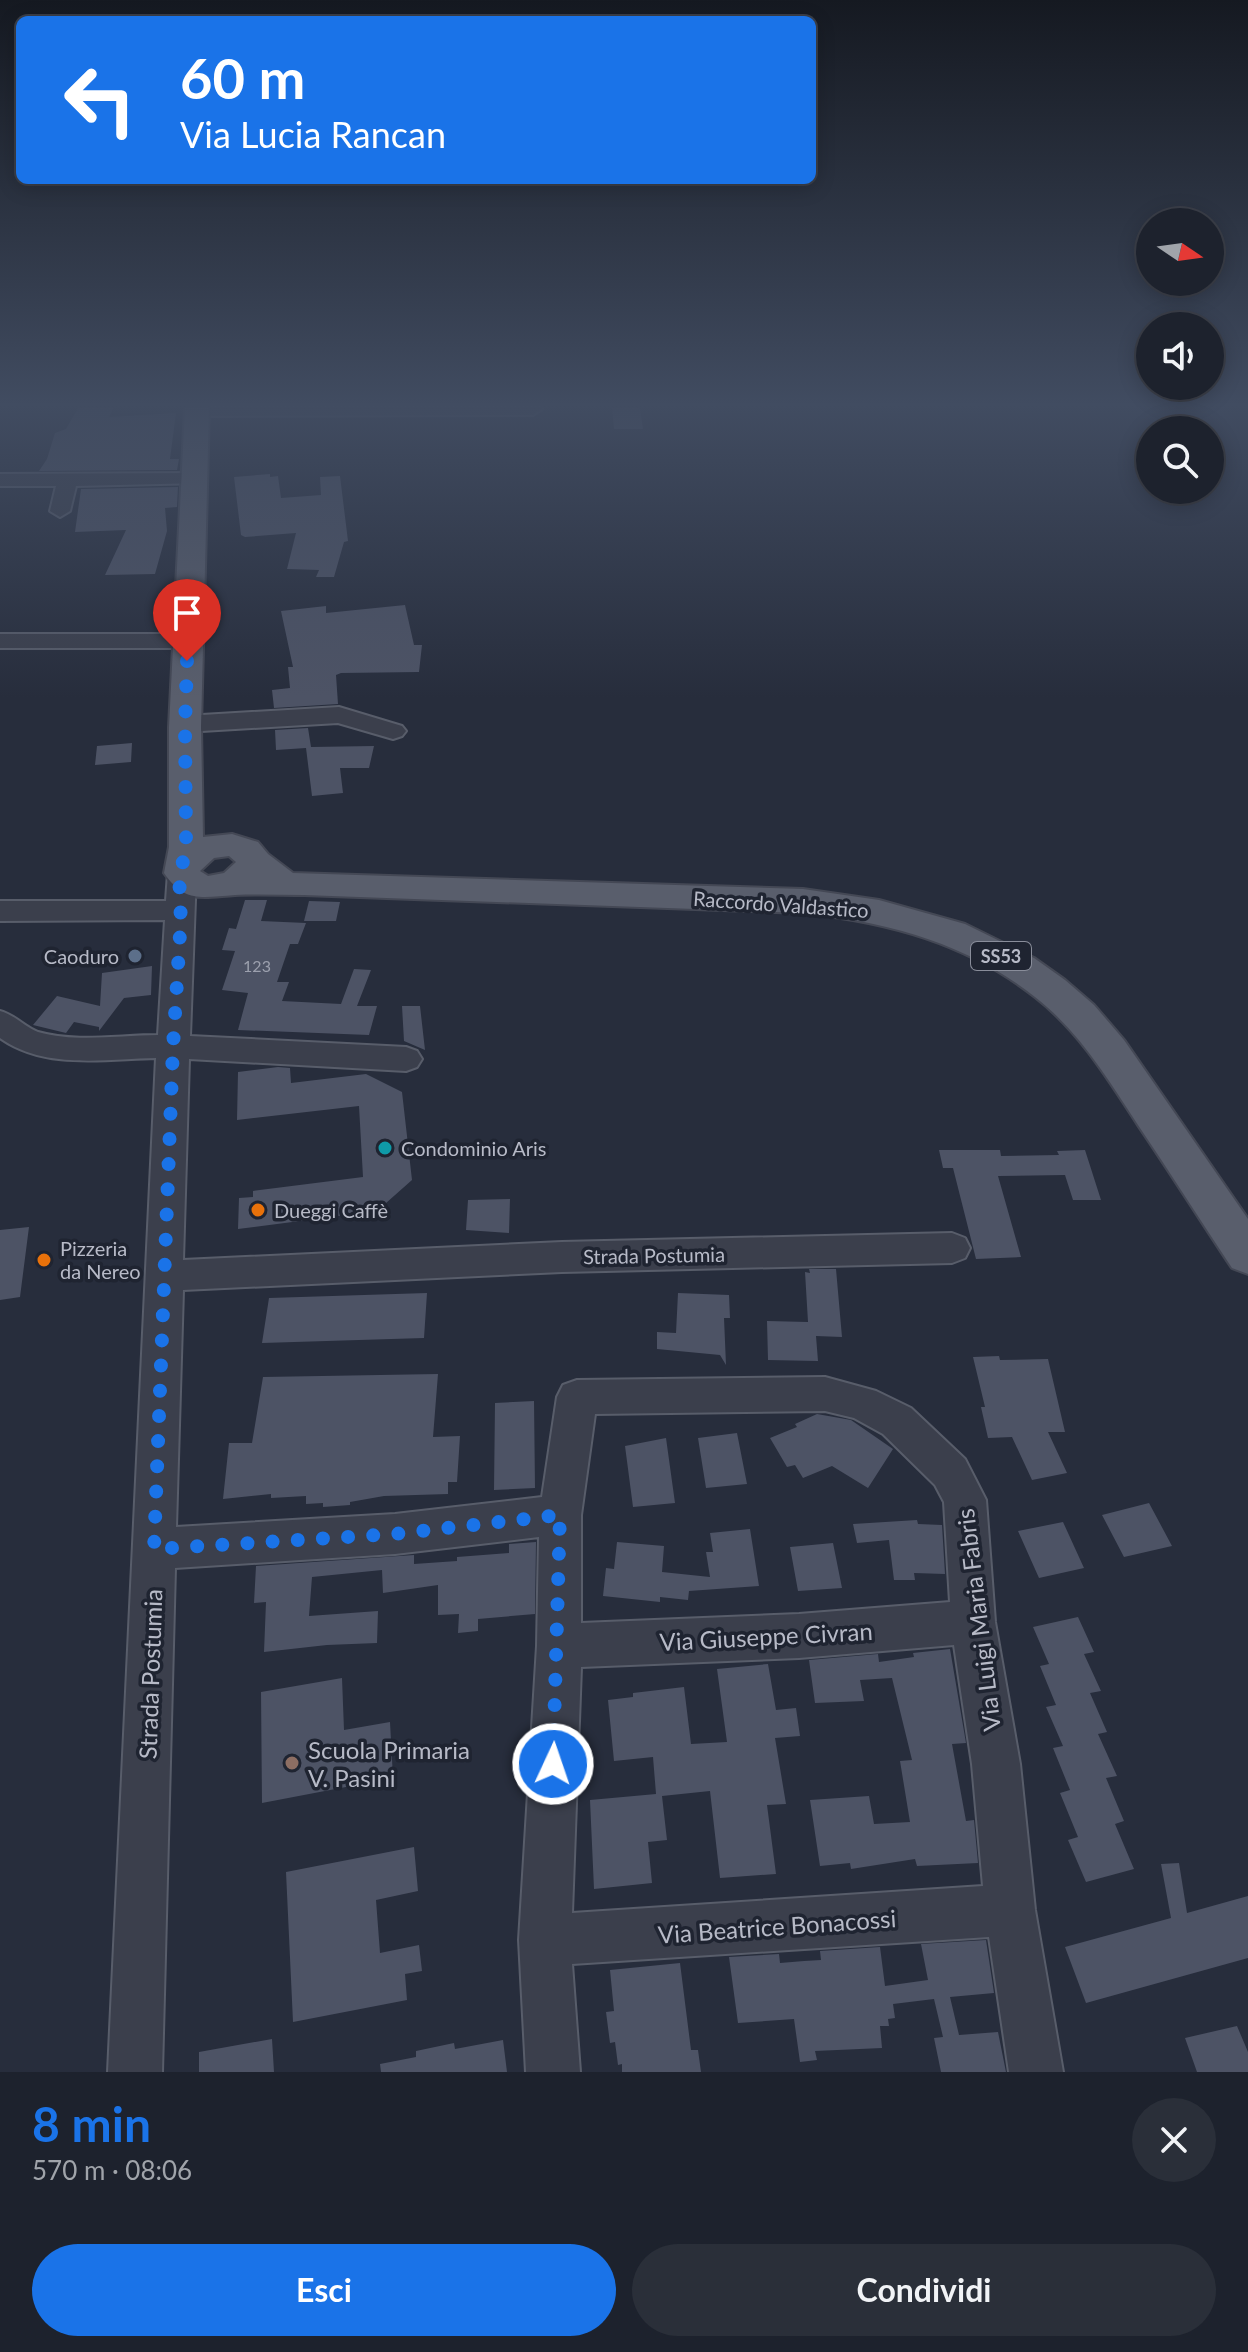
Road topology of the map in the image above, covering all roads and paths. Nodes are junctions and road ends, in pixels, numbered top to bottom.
1 (62, 505) edge
2 (194, 505) edge
3 (60, 511) dead end
4 (0, 641) edge
5 (188, 641) junction
6 (185, 724) junction
7 (393, 731) dead end
8 (216, 869) junction
9 (0, 911) edge
10 (181, 914) junction
11 (0, 1022) edge
12 (173, 1047) junction
13 (406, 1059) dead end
14 (952, 1248) dead end
15 (1248, 1255) edge
16 (164, 1276) junction
17 (560, 1515) junction
18 (154, 1549) junction
19 (973, 1622) junction
20 (559, 1646) junction
21 (1010, 1910) junction
22 (545, 1940) junction
23 (135, 2072) edge
24 (553, 2072) edge
25 (1036, 2072) edge

1 - 3 street
2 - 5 main road
4 - 5 street
5 - 6 main road
6 - 7 street
6 - 8 main road
8 - 10 street
8 - 15 main road, Raccordo Valdastico / SS53
9 - 10 street
10 - 12 street, Strada Postumia
11 - 12 street
12 - 13 street
12 - 16 street, Strada Postumia
14 - 16 street, Strada Postumia
16 - 18 street, Strada Postumia
17 - 18 street
17 - 19 street, Via Luigi Maria Fabris
17 - 20 street
18 - 23 street, Strada Postumia
19 - 20 street, Via Giuseppe Civran
19 - 21 street, Via Luigi Maria Fabris
20 - 22 street
21 - 22 street, Via Beatrice Bonacossi
21 - 25 street, Via Luigi Maria Fabris
22 - 24 street

